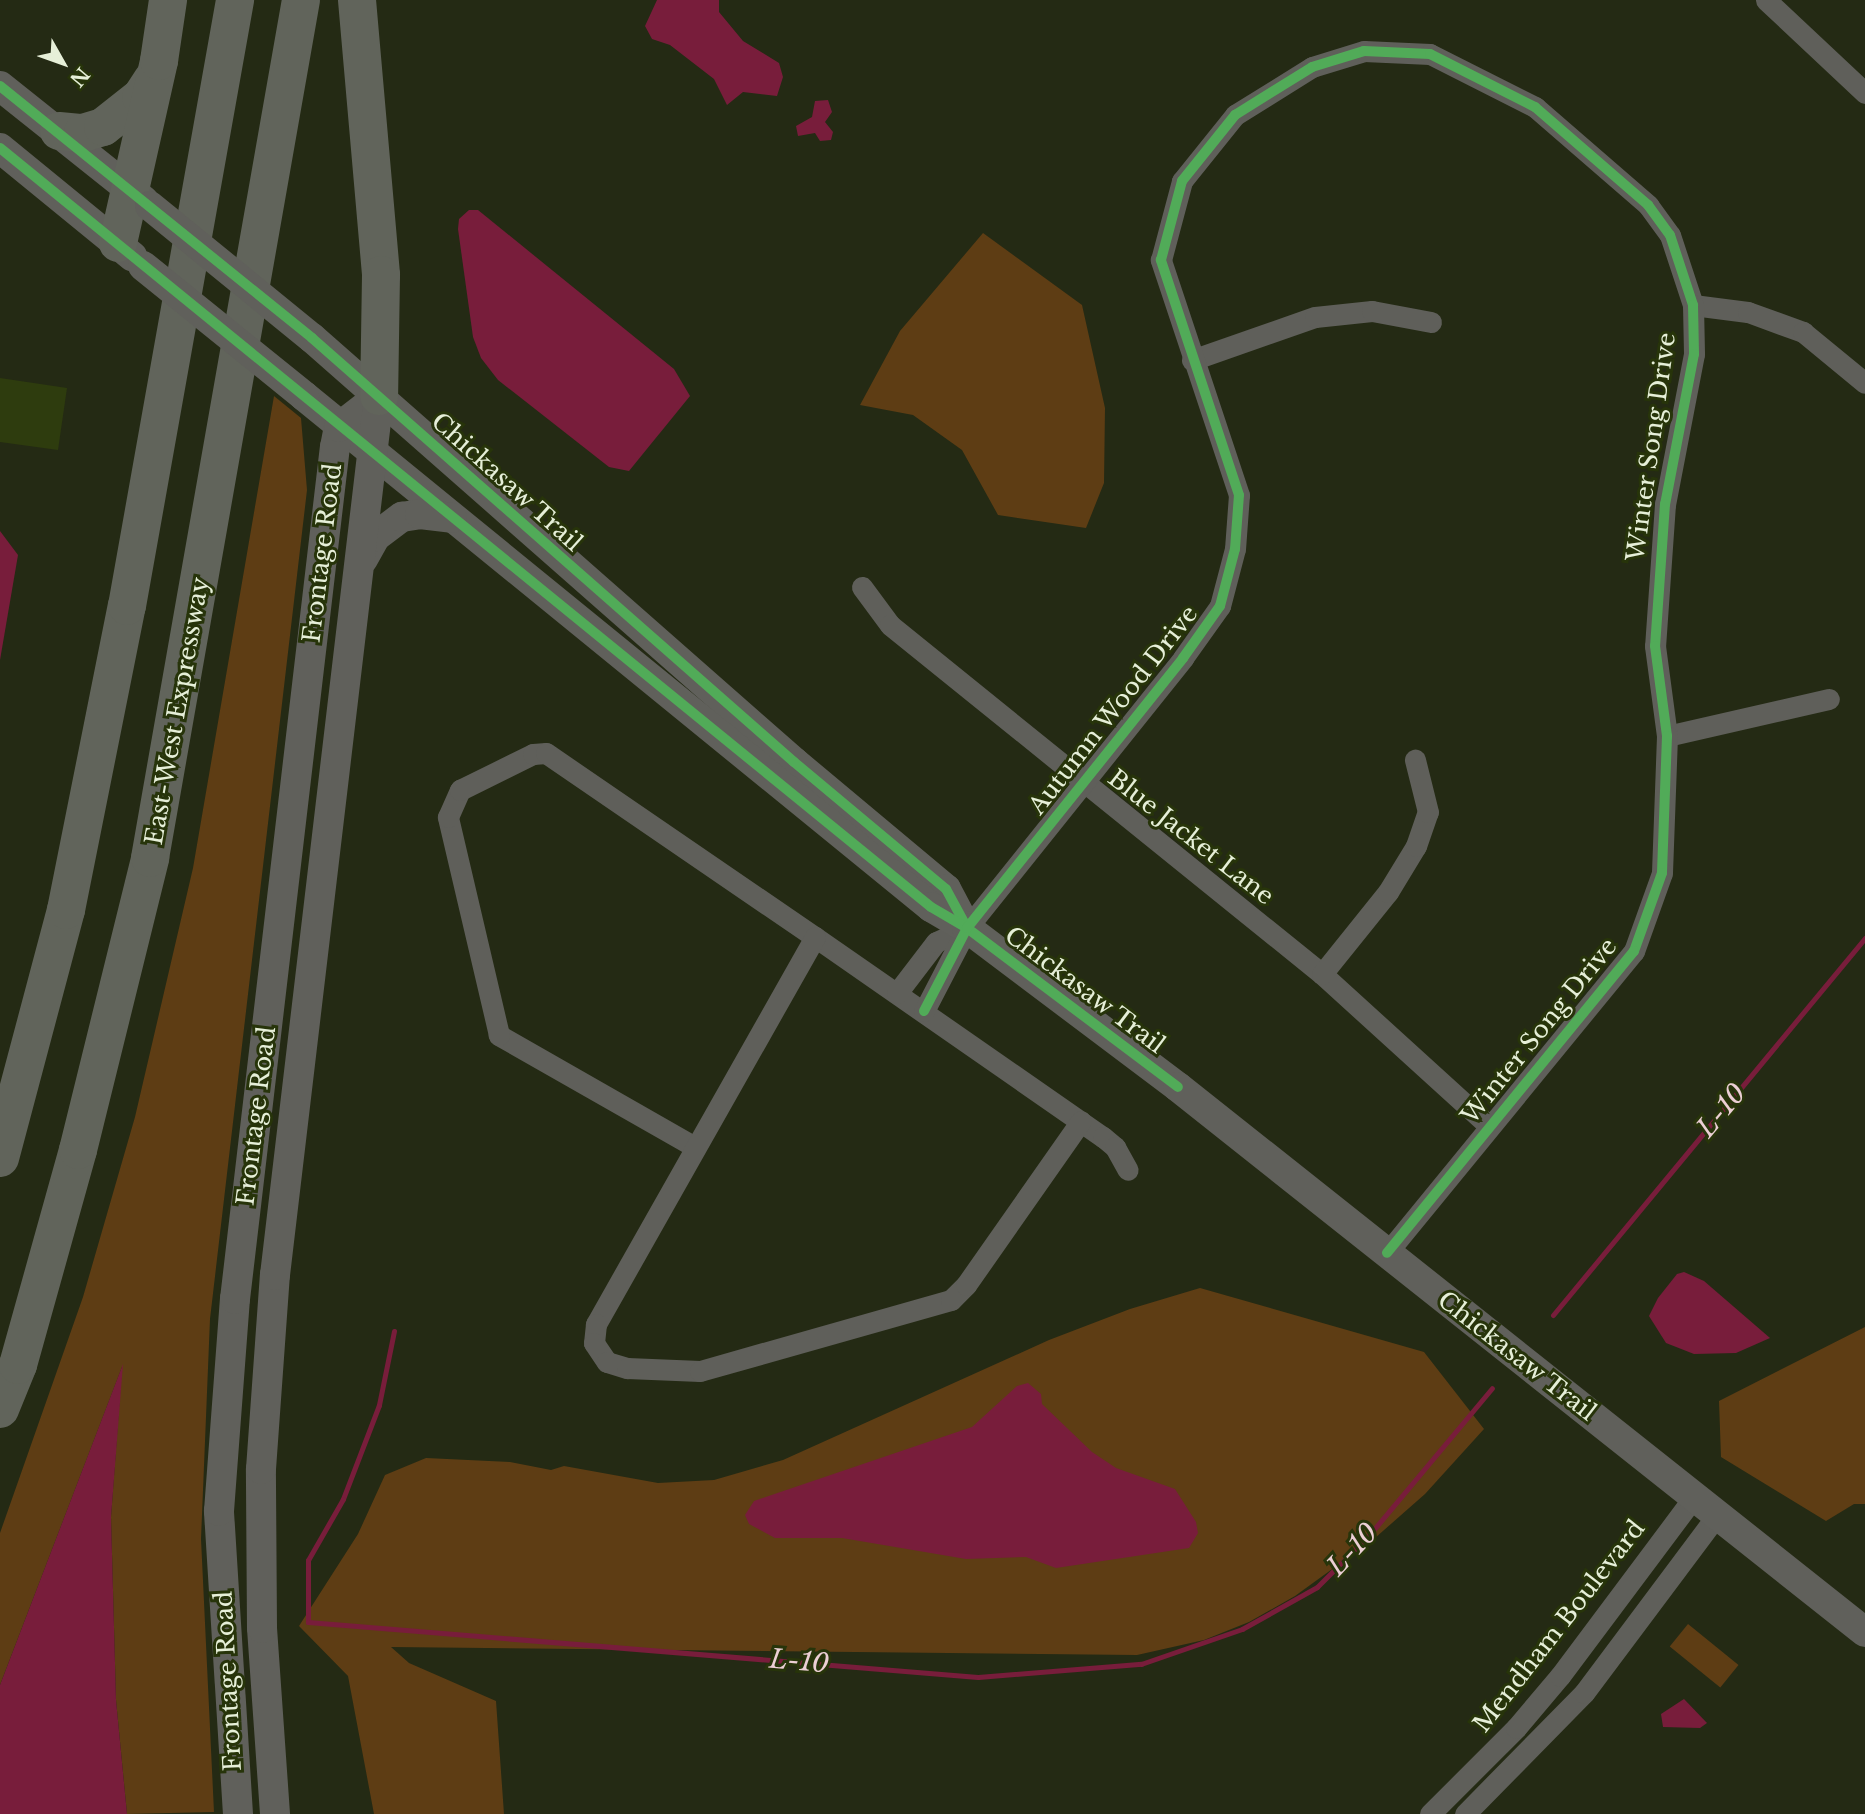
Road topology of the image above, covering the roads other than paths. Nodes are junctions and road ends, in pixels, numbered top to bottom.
1 (168, 0) edge
2 (235, 0) edge
3 (301, 0) edge
4 (357, 0) edge
5 (1766, 0) edge
6 (1312, 67) joint
7 (157, 72) junction
8 (0, 86) edge
9 (1865, 93) edge
10 (60, 131) junction
11 (0, 148) edge
12 (141, 199) junction
13 (130, 254) junction
14 (1693, 304) junction
15 (1431, 322) dead end
16 (1192, 360) junction
17 (1865, 383) edge
18 (379, 396) junction
19 (339, 427) junction
20 (370, 451) junction
21 (452, 518) junction
22 (361, 563) junction
23 (862, 587) dead end
24 (1829, 699) dead end
25 (1667, 736) junction
26 (1415, 760) dead end
27 (1082, 784) junction
28 (967, 928) junction
29 (815, 937) junction
30 (1322, 975) junction
31 (897, 993) junction
32 (924, 1011) junction
33 (1081, 1121) junction
34 (1489, 1126) junction
35 (695, 1147) junction
36 (0, 1158) edge
37 (1128, 1170) dead end
38 (1387, 1253) junction
39 (18, 1364) junction
40 (0, 1409) edge
41 (0, 1419) edge
42 (1694, 1497) junction
43 (1717, 1515) junction
44 (1865, 1632) edge
45 (238, 1814) edge
46 (275, 1814) edge
47 (1430, 1814) edge
48 (1465, 1814) edge

1 - 7 highway
2 - 36 highway
3 - 39 highway, East-West Expressway
4 - 18 highway
5 - 9 street
6 - 14 street, Winter Song Drive
6 - 16 street, Autumn Wood Drive
7 - 10 highway
7 - 12 highway
8 - 10 street, Chickasaw Trail
10 - 12 street, Chickasaw Trail
11 - 13 street, Chickasaw Trail
12 - 13 highway
12 - 18 street, Chickasaw Trail, bridge
13 - 19 street, Chickasaw Trail, bridge
14 - 17 street
14 - 25 street, Winter Song Drive
15 - 16 street
16 - 27 street, Autumn Wood Drive
18 - 19 street, Frontage Road
18 - 20 street, Frontage Road
18 - 28 street, Chickasaw Trail
19 - 20 street, Chickasaw Trail
19 - 45 street, Frontage Road
20 - 21 street, Chickasaw Trail
20 - 22 street, Frontage Road
21 - 22 street
21 - 28 street, Chickasaw Trail
22 - 46 street, Frontage Road
23 - 27 street, Blue Jacket Lane
24 - 25 street
25 - 34 street, Winter Song Drive
26 - 30 street
27 - 28 street, Autumn Wood Drive
27 - 30 street, Blue Jacket Lane
28 - 31 street
28 - 32 street, Autumn Wood Drive
28 - 38 street, Chickasaw Trail
29 - 31 street
29 - 35 street
29 - 35 street
30 - 34 street, Blue Jacket Lane
31 - 32 street
32 - 33 street
33 - 35 street
33 - 37 street
34 - 38 street, Winter Song Drive
38 - 42 street, Chickasaw Trail
39 - 40 highway, East-West Expressway
39 - 41 highway
42 - 43 street, Chickasaw Trail
42 - 47 street, Mendham Boulevard
43 - 44 street, Chickasaw Trail
43 - 48 street

